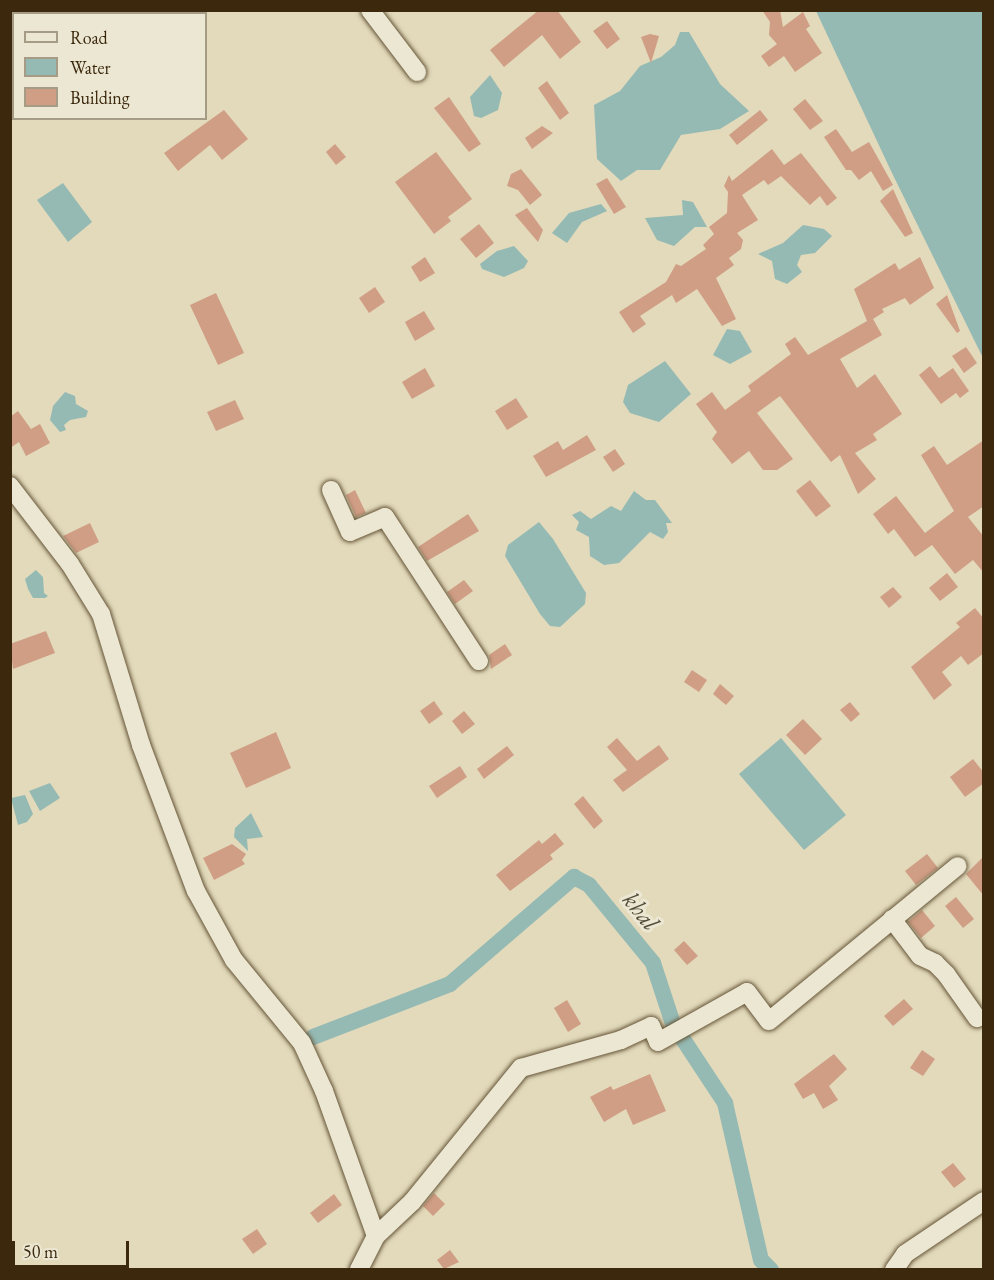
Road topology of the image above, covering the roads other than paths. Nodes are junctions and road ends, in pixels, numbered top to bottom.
1 (370, 10) edge
2 (417, 72) dead end
3 (10, 486) edge
4 (331, 489) dead end
5 (479, 661) dead end
6 (958, 866) dead end
7 (892, 919) junction
8 (977, 1018) dead end
9 (984, 1201) edge
10 (376, 1236) junction
11 (359, 1269) edge
12 (894, 1269) edge

1 - 2 street
3 - 10 street
4 - 5 street
6 - 7 street
7 - 8 street
7 - 10 street
9 - 12 street
10 - 11 street

